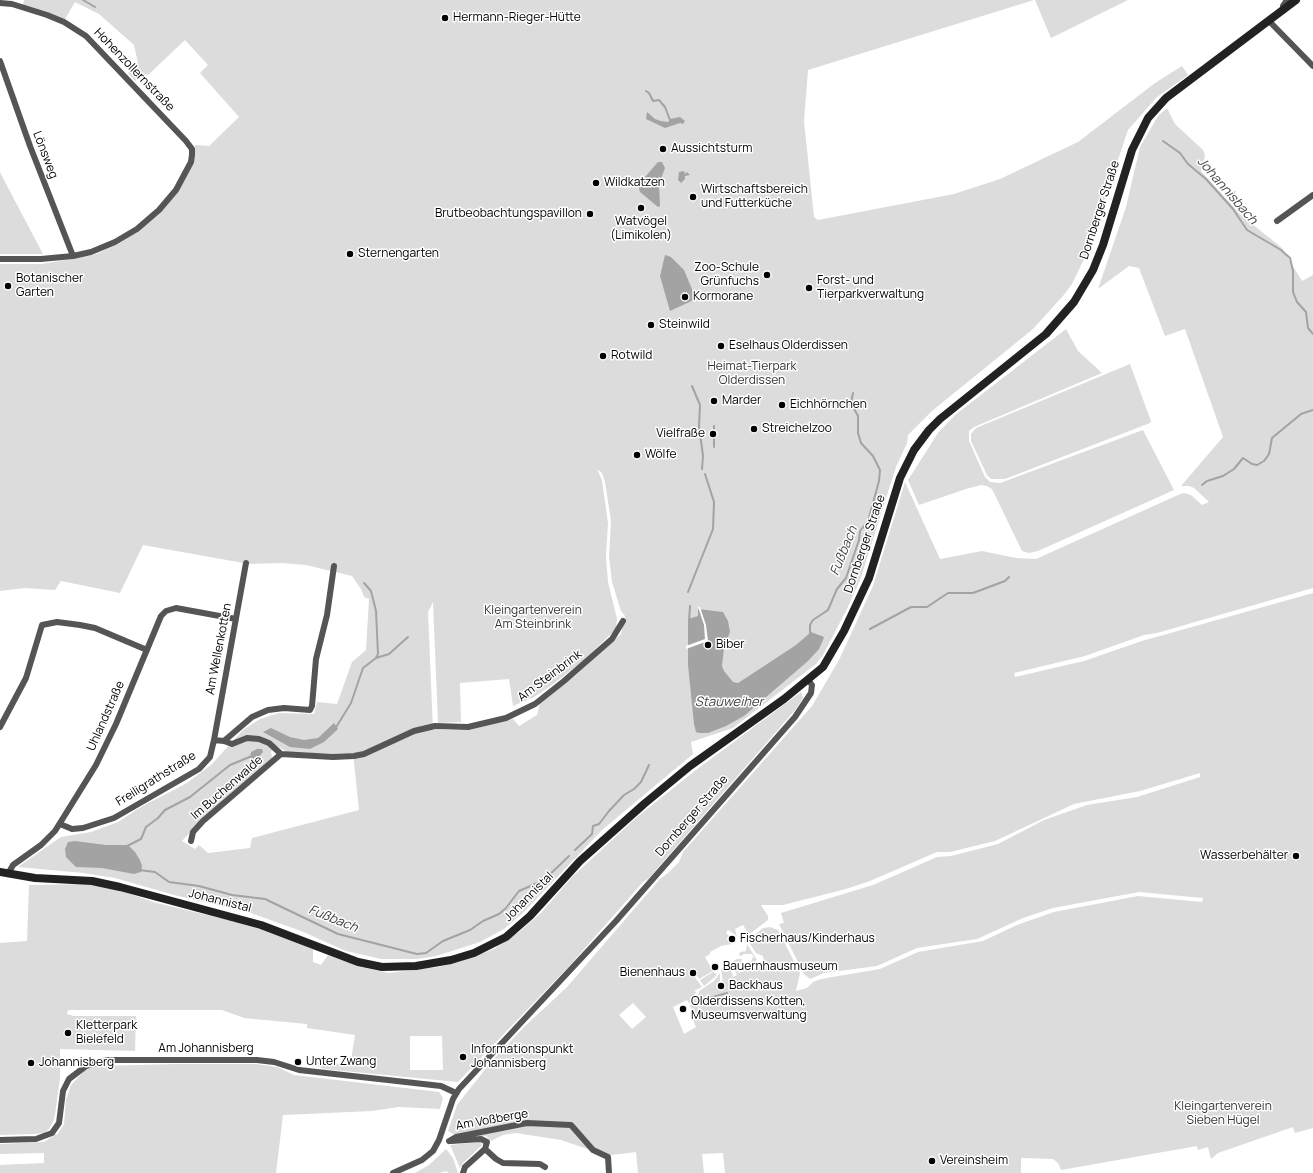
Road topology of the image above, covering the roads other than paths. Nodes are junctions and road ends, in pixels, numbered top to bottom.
1 (1287, 0) edge
2 (1296, 0) edge
3 (0, 3) edge
4 (1284, 10) junction
5 (1269, 21) junction
6 (0, 61) edge
7 (1313, 66) edge
8 (1313, 195) edge
9 (1277, 221) dead end
10 (73, 256) junction
11 (0, 259) edge
12 (246, 563) dead end
13 (334, 566) dead end
14 (236, 618) junction
15 (623, 621) dead end
16 (147, 650) junction
17 (808, 680) junction
18 (0, 727) edge
19 (214, 740) junction
20 (224, 741) junction
21 (281, 754) junction
22 (60, 824) junction
23 (191, 841) dead end
24 (4, 873) edge
25 (456, 1093) junction
26 (0, 1140) edge
27 (439, 1140) junction
28 (448, 1141) junction
29 (485, 1149) junction
30 (545, 1167) dead end
31 (393, 1173) edge
32 (463, 1173) edge
33 (609, 1173) edge

1 - 4 street
2 - 4 main road, Dornberger Straße
3 - 10 street, Hohenzollernstraße
4 - 5 main road, Dornberger Straße
5 - 7 street
5 - 17 main road, Dornberger Straße
6 - 10 street, Lönsweg
8 - 9 street
10 - 11 street
12 - 14 street, Am Wellenkotten
13 - 20 street
14 - 16 street, Uhlandstraße
14 - 19 street, Am Wellenkotten
15 - 21 street, Am Steinbrink
16 - 18 street
16 - 22 street, Uhlandstraße
17 - 24 main road, Johannistal
17 - 25 street, Dornberger Straße
19 - 20 street
19 - 22 street, Freiligrathstraße
20 - 21 street
21 - 23 street, Im Buchenwalde
22 - 24 street, Uhlandstraße
25 - 26 street, Am Johannisberg
25 - 27 street, Dornberger Straße
27 - 28 street
27 - 31 street, Dornberger Straße
28 - 29 street
28 - 33 street, Am Voßberge
29 - 30 street
29 - 32 street

